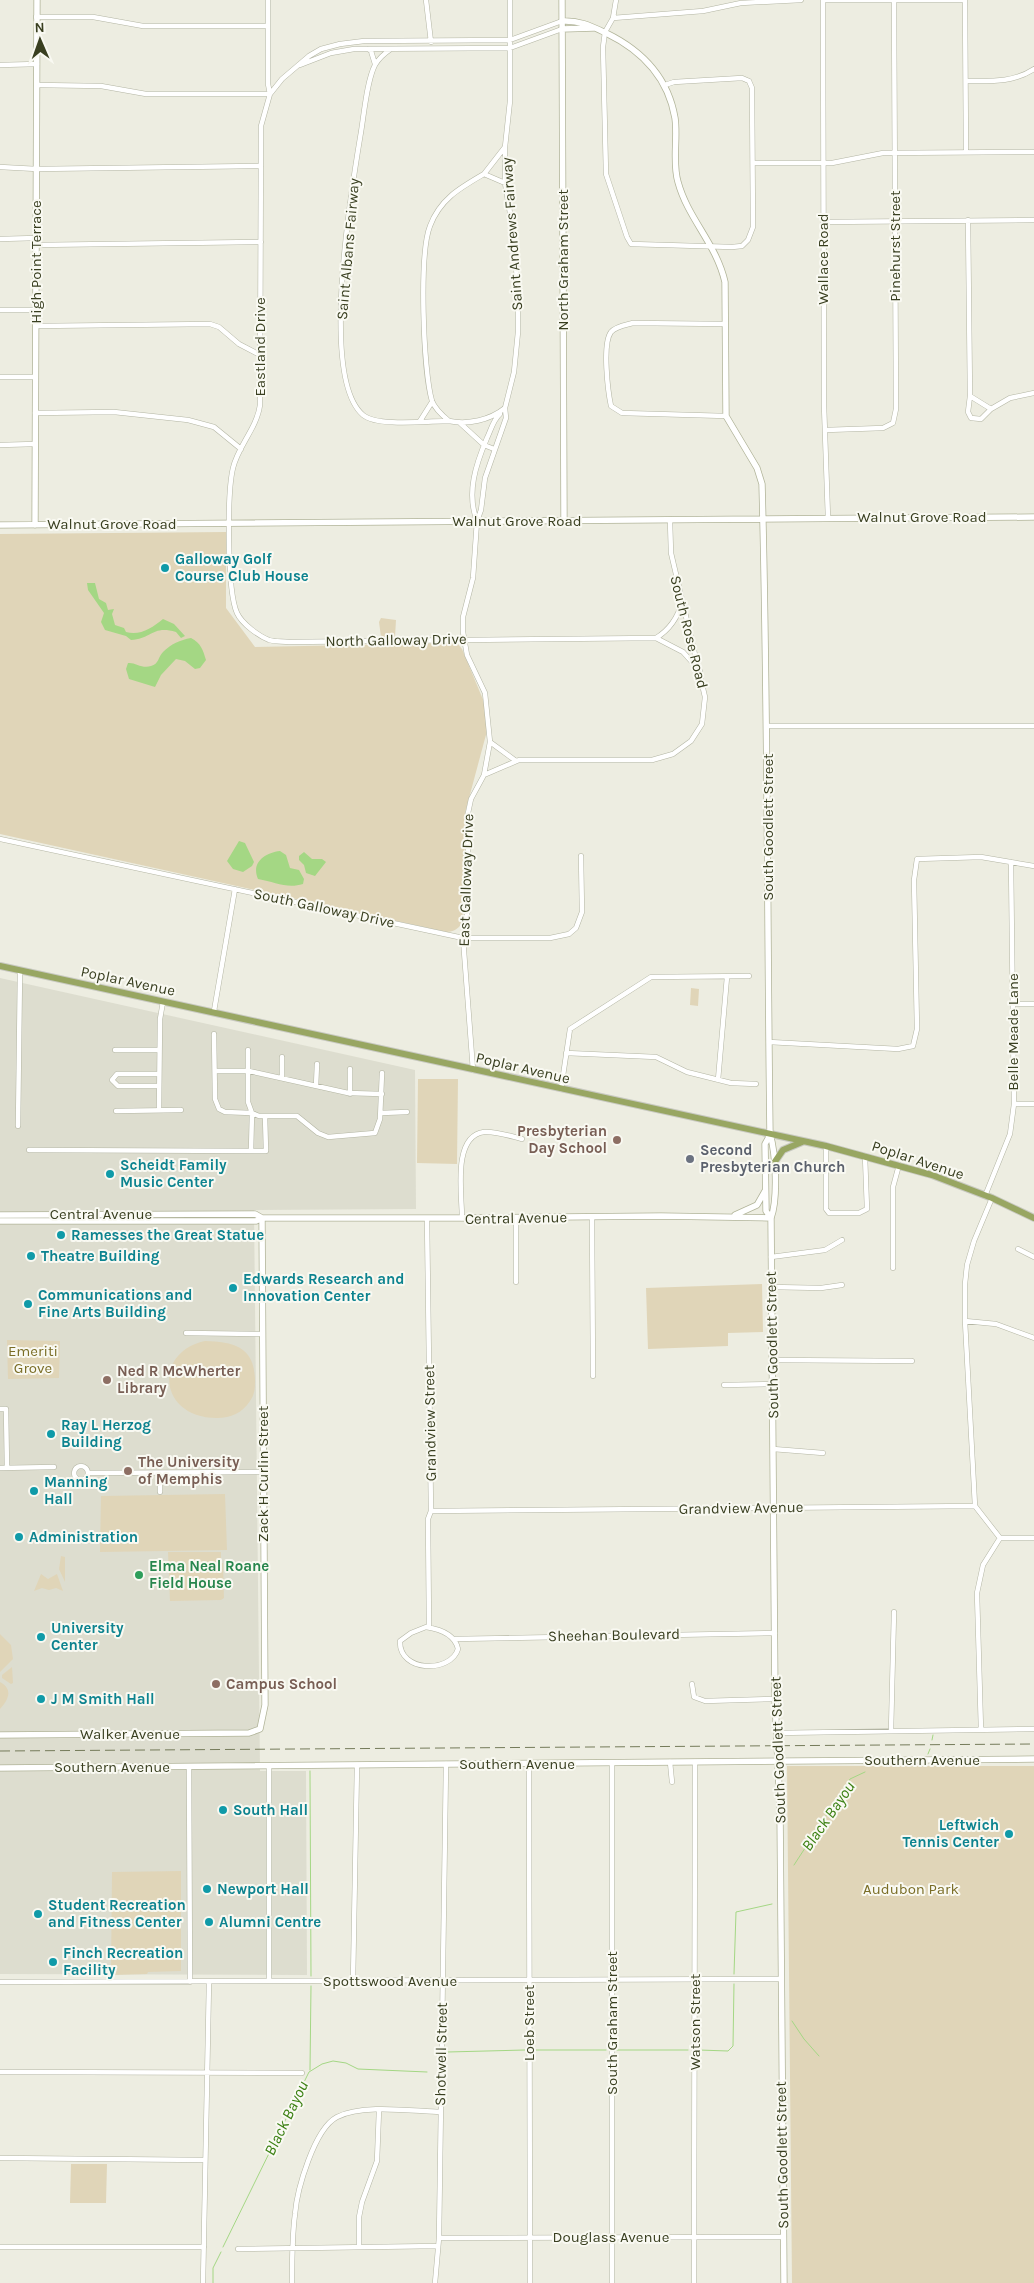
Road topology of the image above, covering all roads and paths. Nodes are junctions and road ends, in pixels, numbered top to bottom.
1 (36, 0) edge
2 (268, 0) edge
3 (426, 0) edge
4 (510, 0) edge
5 (562, 0) edge
6 (616, 0) edge
7 (801, 0) edge
8 (823, 0) edge
9 (965, 0) edge
10 (894, 1) edge
11 (36, 17) junction
12 (613, 18) junction
13 (562, 21) junction
14 (268, 26) junction
15 (596, 28) junction
16 (562, 29) junction
17 (605, 32) junction
18 (510, 40) junction
19 (364, 41) junction
20 (431, 42) junction
21 (367, 48) junction
22 (391, 48) junction
23 (510, 48) junction
24 (37, 64) junction
25 (375, 64) junction
26 (0, 65) edge
27 (299, 65) junction
28 (1034, 69) edge
29 (966, 81) junction
30 (36, 85) junction
31 (665, 85) junction
32 (270, 94) junction
33 (505, 147) junction
34 (966, 152) junction
35 (1034, 152) edge
36 (894, 153) junction
37 (753, 163) junction
38 (823, 163) junction
39 (261, 166) junction
40 (0, 167) edge
41 (37, 169) junction
42 (484, 174) junction
43 (505, 183) junction
44 (968, 220) junction
45 (1034, 220) edge
46 (895, 221) junction
47 (824, 222) junction
48 (0, 239) edge
49 (36, 241) junction
50 (260, 242) junction
51 (712, 246) junction
52 (0, 310) edge
53 (36, 310) junction
54 (724, 324) junction
55 (36, 326) junction
56 (260, 354) junction
57 (0, 377) edge
58 (35, 377) junction
59 (1034, 393) edge
60 (970, 396) junction
61 (432, 402) junction
62 (505, 408) junction
63 (991, 409) junction
64 (35, 413) junction
65 (726, 416) junction
66 (420, 421) junction
67 (449, 421) junction
68 (460, 423) junction
69 (826, 430) junction
70 (35, 444) junction
71 (0, 445) edge
72 (484, 445) junction
73 (241, 449) junction
74 (494, 449) junction
75 (1034, 517) edge
76 (828, 518) junction
77 (564, 520) junction
78 (763, 520) junction
79 (477, 521) junction
80 (670, 521) junction
81 (230, 523) junction
82 (0, 525) edge
83 (35, 525) junction
84 (682, 602) junction
85 (656, 638) junction
86 (464, 639) junction
87 (700, 671) junction
88 (768, 726) junction
89 (1034, 726) edge
90 (490, 742) junction
91 (516, 761) junction
92 (484, 775) junction
93 (0, 839) edge
94 (582, 856) dead end
95 (1011, 862) junction
96 (1034, 866) edge
97 (235, 889) junction
98 (463, 938) junction
99 (0, 966) edge
100 (20, 970) junction
101 (749, 976) dead end
102 (727, 977) junction
103 (163, 1002) junction
104 (1014, 1004) junction
105 (1034, 1004) edge
106 (214, 1011) junction
107 (214, 1034) dead end
108 (769, 1042) junction
109 (115, 1050) dead end
110 (160, 1050) junction
111 (248, 1050) dead end
112 (566, 1053) junction
113 (282, 1056) dead end
114 (317, 1064) dead end
115 (350, 1069) dead end
116 (472, 1070) junction
117 (215, 1071) junction
118 (249, 1071) junction
119 (382, 1073) dead end
120 (159, 1074) junction
121 (282, 1078) junction
122 (718, 1080) junction
123 (756, 1084) dead end
124 (159, 1086) junction
125 (316, 1086) junction
126 (561, 1089) junction
127 (350, 1094) junction
128 (382, 1094) junction
129 (1014, 1104) junction
130 (1034, 1104) edge
131 (159, 1110) junction
132 (181, 1110) dead end
133 (116, 1111) dead end
134 (407, 1112) dead end
135 (252, 1113) junction
136 (381, 1113) junction
137 (265, 1116) junction
138 (18, 1126) dead end
139 (770, 1134) junction
140 (522, 1139) dead end
141 (804, 1142) junction
142 (826, 1146) junction
143 (29, 1150) dead end
144 (251, 1151) junction
145 (865, 1156) junction
146 (774, 1163) junction
147 (899, 1165) junction
148 (766, 1190) junction
149 (988, 1197) junction
150 (0, 1215) edge
151 (592, 1216) junction
152 (262, 1218) junction
153 (427, 1218) junction
154 (462, 1218) junction
155 (516, 1218) junction
156 (723, 1218) junction
157 (771, 1218) junction
158 (1034, 1218) edge
159 (0, 1221) edge
160 (842, 1240) dead end
161 (1018, 1249) dead end
162 (771, 1257) junction
163 (1034, 1257) edge
164 (893, 1268) dead end
165 (516, 1282) dead end
166 (842, 1285) dead end
167 (771, 1287) junction
168 (965, 1321) junction
169 (186, 1333) dead end
170 (262, 1334) junction
171 (1034, 1338) edge
172 (771, 1360) junction
173 (912, 1361) dead end
174 (593, 1376) dead end
175 (772, 1384) junction
176 (724, 1385) dead end
177 (3, 1409) edge
178 (773, 1449) junction
179 (823, 1453) dead end
180 (54, 1467) dead end
181 (0, 1468) edge
182 (8, 1468) junction
183 (264, 1472) junction
184 (88, 1473) dead end
185 (160, 1473) junction
186 (160, 1492) dead end
187 (975, 1506) junction
188 (773, 1508) junction
189 (431, 1511) junction
190 (1000, 1538) junction
191 (1034, 1538) edge
192 (894, 1612) dead end
193 (429, 1627) junction
194 (775, 1633) junction
195 (454, 1639) junction
196 (692, 1684) dead end
197 (775, 1699) junction
198 (260, 1729) joint
199 (1034, 1729) edge
200 (981, 1730) junction
201 (891, 1731) junction
202 (776, 1734) junction
203 (0, 1735) edge
204 (1034, 1760) edge
205 (670, 1762) junction
206 (695, 1762) junction
207 (776, 1762) junction
208 (446, 1764) junction
209 (529, 1764) junction
210 (612, 1764) junction
211 (357, 1765) junction
212 (269, 1766) junction
213 (189, 1767) junction
214 (0, 1768) edge
215 (672, 1782) dead end
216 (781, 1979) junction
217 (443, 1980) junction
218 (612, 1980) junction
219 (695, 1980) junction
220 (269, 1981) junction
221 (353, 1981) junction
222 (529, 1981) junction
223 (0, 1982) edge
224 (190, 1982) junction
225 (209, 1982) junction
226 (0, 2072) edge
227 (206, 2072) junction
228 (302, 2073) dead end
229 (379, 2110) junction
230 (440, 2112) junction
231 (0, 2158) edge
232 (205, 2160) junction
233 (530, 2236) junction
234 (694, 2237) junction
235 (783, 2237) junction
236 (439, 2238) junction
237 (611, 2238) junction
238 (0, 2246) edge
239 (437, 2246) junction
240 (204, 2247) junction
241 (359, 2247) junction
242 (292, 2248) junction
243 (238, 2249) dead end
244 (203, 2283) edge
245 (292, 2283) edge
246 (435, 2283) edge
247 (530, 2283) edge
248 (612, 2283) edge
249 (694, 2283) edge
250 (784, 2283) edge

1 - 11 main road, High Point Terrace
2 - 14 street
3 - 20 street
4 - 18 street, Saint Andrews Fairway
5 - 13 main road, North Graham Street
6 - 12 street
7 - 12 street
8 - 10 street
8 - 38 street, Wallace Road
9 - 10 street
9 - 29 street
10 - 36 street, Pinehurst Street
11 - 14 street
11 - 24 main road, High Point Terrace
12 - 17 street
13 - 15 main road
13 - 16 main road, North Graham Street
13 - 18 street
14 - 32 street
15 - 16 main road
15 - 17 main road
16 - 23 street
16 - 77 main road, North Graham Street
17 - 31 main road
17 - 51 street
18 - 20 street
18 - 23 street, Saint Andrews Fairway
19 - 20 street
19 - 21 street
19 - 27 street
21 - 22 street
21 - 25 street
21 - 27 street
22 - 23 street
22 - 25 street
23 - 33 street, Saint Andrews Fairway
24 - 26 street
24 - 30 main road, High Point Terrace
25 - 66 street, Saint Albans Fairway
27 - 32 street
28 - 29 street
29 - 34 street
30 - 32 street
30 - 41 main road, High Point Terrace
31 - 37 street
31 - 51 main road
32 - 39 street, Eastland Drive
33 - 42 street
33 - 43 street, Saint Andrews Fairway
34 - 35 street
34 - 36 street
36 - 38 street
36 - 46 street, Pinehurst Street
37 - 38 street
37 - 51 street
38 - 47 street, Wallace Road
39 - 41 street
39 - 50 street, Eastland Drive
40 - 41 street
41 - 49 main road, High Point Terrace
42 - 43 street
42 - 61 street
43 - 62 street, Saint Andrews Fairway
44 - 45 street
44 - 46 street
44 - 60 street
46 - 47 street
46 - 69 street, Pinehurst Street
47 - 69 street, Wallace Road
48 - 49 street
49 - 50 street
49 - 53 main road, High Point Terrace
50 - 56 street, Eastland Drive
51 - 54 main road
52 - 53 street
53 - 55 main road, High Point Terrace
54 - 65 main road
54 - 65 street
55 - 56 street
55 - 58 main road, High Point Terrace
56 - 73 street, Eastland Drive
57 - 58 street
58 - 64 main road, High Point Terrace
59 - 63 street
60 - 63 street
60 - 63 street
61 - 66 street
61 - 67 street
62 - 68 street, Saint Albans Fairway
62 - 72 street, Saint Andrews Fairway
62 - 74 street, Saint Andrews Fairway
64 - 70 main road, High Point Terrace
64 - 73 street
65 - 78 main road, South Goodlett Street
66 - 67 street, Saint Albans Fairway
67 - 68 street, Saint Albans Fairway
68 - 72 street
69 - 76 street, Wallace Road
70 - 71 street
70 - 83 main road, High Point Terrace
72 - 74 street
72 - 79 street, Saint Andrews Fairway
73 - 81 street, Eastland Drive
74 - 79 street, Saint Andrews Fairway
75 - 76 main road, Walnut Grove Road
76 - 78 main road, Walnut Grove Road
77 - 79 main road, Walnut Grove Road
77 - 80 main road, Walnut Grove Road
78 - 80 main road, Walnut Grove Road
78 - 88 main road, South Goodlett Street
79 - 81 main road, Walnut Grove Road
79 - 86 street, East Galloway Drive
80 - 84 street, South Rose Road
81 - 83 main road, Walnut Grove Road
81 - 86 street, North Galloway Drive
82 - 83 main road, Walnut Grove Road
84 - 85 street
84 - 87 street, South Rose Road
85 - 86 street, North Galloway Drive
85 - 87 street, North Galloway Drive
86 - 90 street, East Galloway Drive
87 - 91 street, South Rose Road
88 - 89 street
88 - 108 main road, South Goodlett Street
90 - 91 street
90 - 92 street, East Galloway Drive
91 - 92 street, South Rose Road
92 - 98 street, East Galloway Drive
93 - 97 street, South Galloway Drive
94 - 98 street, South Galloway Drive
95 - 96 street
95 - 104 street, Belle Meade Lane
95 - 108 street
97 - 98 street, South Galloway Drive
97 - 106 street
98 - 116 street, East Galloway Drive
99 - 100 main road, Poplar Avenue
100 - 103 main road, Poplar Avenue
100 - 138 street
101 - 102 street
102 - 112 street
102 - 122 street
103 - 106 main road, Poplar Avenue
103 - 110 street
104 - 105 street
104 - 129 street, Belle Meade Lane
106 - 116 main road, Poplar Avenue
107 - 117 street
108 - 139 main road, South Goodlett Street
109 - 110 street
110 - 120 street
111 - 118 street
112 - 122 street
112 - 126 street
113 - 121 street
114 - 125 street
115 - 127 street
116 - 126 main road, Poplar Avenue
117 - 118 street
117 - 135 street
118 - 121 street
118 - 135 street
119 - 128 street
120 - 124 street
120 - 124 street
121 - 125 street
122 - 123 street
124 - 131 street
125 - 127 street
126 - 139 main road, Poplar Avenue
127 - 128 street
128 - 136 street
129 - 130 street
129 - 149 street, Belle Meade Lane
131 - 132 street
131 - 133 street
134 - 136 street
135 - 137 street
135 - 144 street
136 - 137 street
137 - 144 street
139 - 141 main road, Poplar Avenue
139 - 146 main road, South Goodlett Street
139 - 148 main road, South Goodlett Street
140 - 154 street
141 - 142 main road, Poplar Avenue
141 - 146 main road
142 - 145 main road, Poplar Avenue
142 - 145 street
143 - 144 street
145 - 147 main road, Poplar Avenue
146 - 157 main road, South Goodlett Street
147 - 149 main road, Poplar Avenue
147 - 164 street
148 - 156 main road
148 - 157 main road, South Goodlett Street
149 - 158 main road, Poplar Avenue
149 - 168 street, Belle Meade Lane
150 - 152 main road, Central Avenue
151 - 155 main road, Central Avenue
151 - 156 main road, Central Avenue
151 - 174 street
152 - 153 main road, Central Avenue
152 - 159 main road, Central Avenue
152 - 170 main road, Zack H Curlin Street
153 - 154 main road, Central Avenue
153 - 189 street, Grandview Street
154 - 155 main road, Central Avenue
155 - 165 street
156 - 157 main road, Central Avenue
157 - 162 main road, South Goodlett Street
160 - 162 street
161 - 163 street
162 - 167 main road, South Goodlett Street
166 - 167 street
167 - 172 main road, South Goodlett Street
168 - 171 street
168 - 187 street, Belle Meade Lane
169 - 170 street
170 - 183 main road, Zack H Curlin Street
172 - 173 street
172 - 175 main road, South Goodlett Street
175 - 176 street
175 - 178 main road, South Goodlett Street
177 - 182 street
178 - 179 street
178 - 188 main road, South Goodlett Street
180 - 182 street
181 - 182 street
183 - 185 street
183 - 198 main road, Zack H Curlin Street
184 - 185 street
185 - 186 street
187 - 188 street, Grandview Avenue
187 - 190 street
188 - 189 street, Grandview Avenue
188 - 194 main road, South Goodlett Street
189 - 193 street, Grandview Street
190 - 191 street
190 - 200 street
192 - 201 street
193 - 195 street, Sheehan Boulevard
193 - 195 street
194 - 195 street, Sheehan Boulevard
194 - 197 main road, South Goodlett Street
196 - 197 street
197 - 202 main road, South Goodlett Street
198 - 203 main road, Walker Avenue
199 - 200 street
200 - 201 street
201 - 202 street
202 - 207 main road, South Goodlett Street
204 - 207 main road, Southern Avenue
205 - 206 main road, Southern Avenue
205 - 210 main road, Southern Avenue
205 - 215 street
206 - 207 main road, Southern Avenue
206 - 219 street, Watson Street
207 - 216 main road, South Goodlett Street
208 - 209 main road, Southern Avenue
208 - 211 main road, Southern Avenue
208 - 217 street, Shotwell Street
209 - 210 main road, Southern Avenue
209 - 222 street, Loeb Street
210 - 218 street, South Graham Street
211 - 212 main road, Southern Avenue
211 - 221 street
212 - 213 main road, Southern Avenue
212 - 220 street
213 - 214 main road, Southern Avenue
213 - 224 street
216 - 219 street, Spottswood Avenue
216 - 235 main road, South Goodlett Street
217 - 221 street, Spottswood Avenue
217 - 222 street, Spottswood Avenue
217 - 230 street, Shotwell Street
218 - 219 street, Spottswood Avenue
218 - 222 street, Spottswood Avenue
218 - 237 street, South Graham Street
219 - 234 street, Watson Street
220 - 221 street, Spottswood Avenue
220 - 225 street, Spottswood Avenue
222 - 233 street, Loeb Street
223 - 224 street, Spottswood Avenue
224 - 225 street, Spottswood Avenue
225 - 227 street
226 - 227 street
227 - 228 street
227 - 232 street
229 - 230 street
229 - 241 street
229 - 242 street
230 - 236 street, Shotwell Street
231 - 232 street
232 - 240 street
233 - 236 street, Douglass Avenue
233 - 237 street, Douglass Avenue
233 - 247 street, Loeb Street
234 - 235 street, Douglass Avenue
234 - 237 street, Douglass Avenue
234 - 249 street, Watson Street
235 - 250 main road, South Goodlett Street
236 - 239 street, Shotwell Street
237 - 248 street, South Graham Street
238 - 240 street
239 - 241 street
239 - 246 street, Shotwell Street
240 - 244 street
241 - 242 street
242 - 243 street
242 - 245 street

